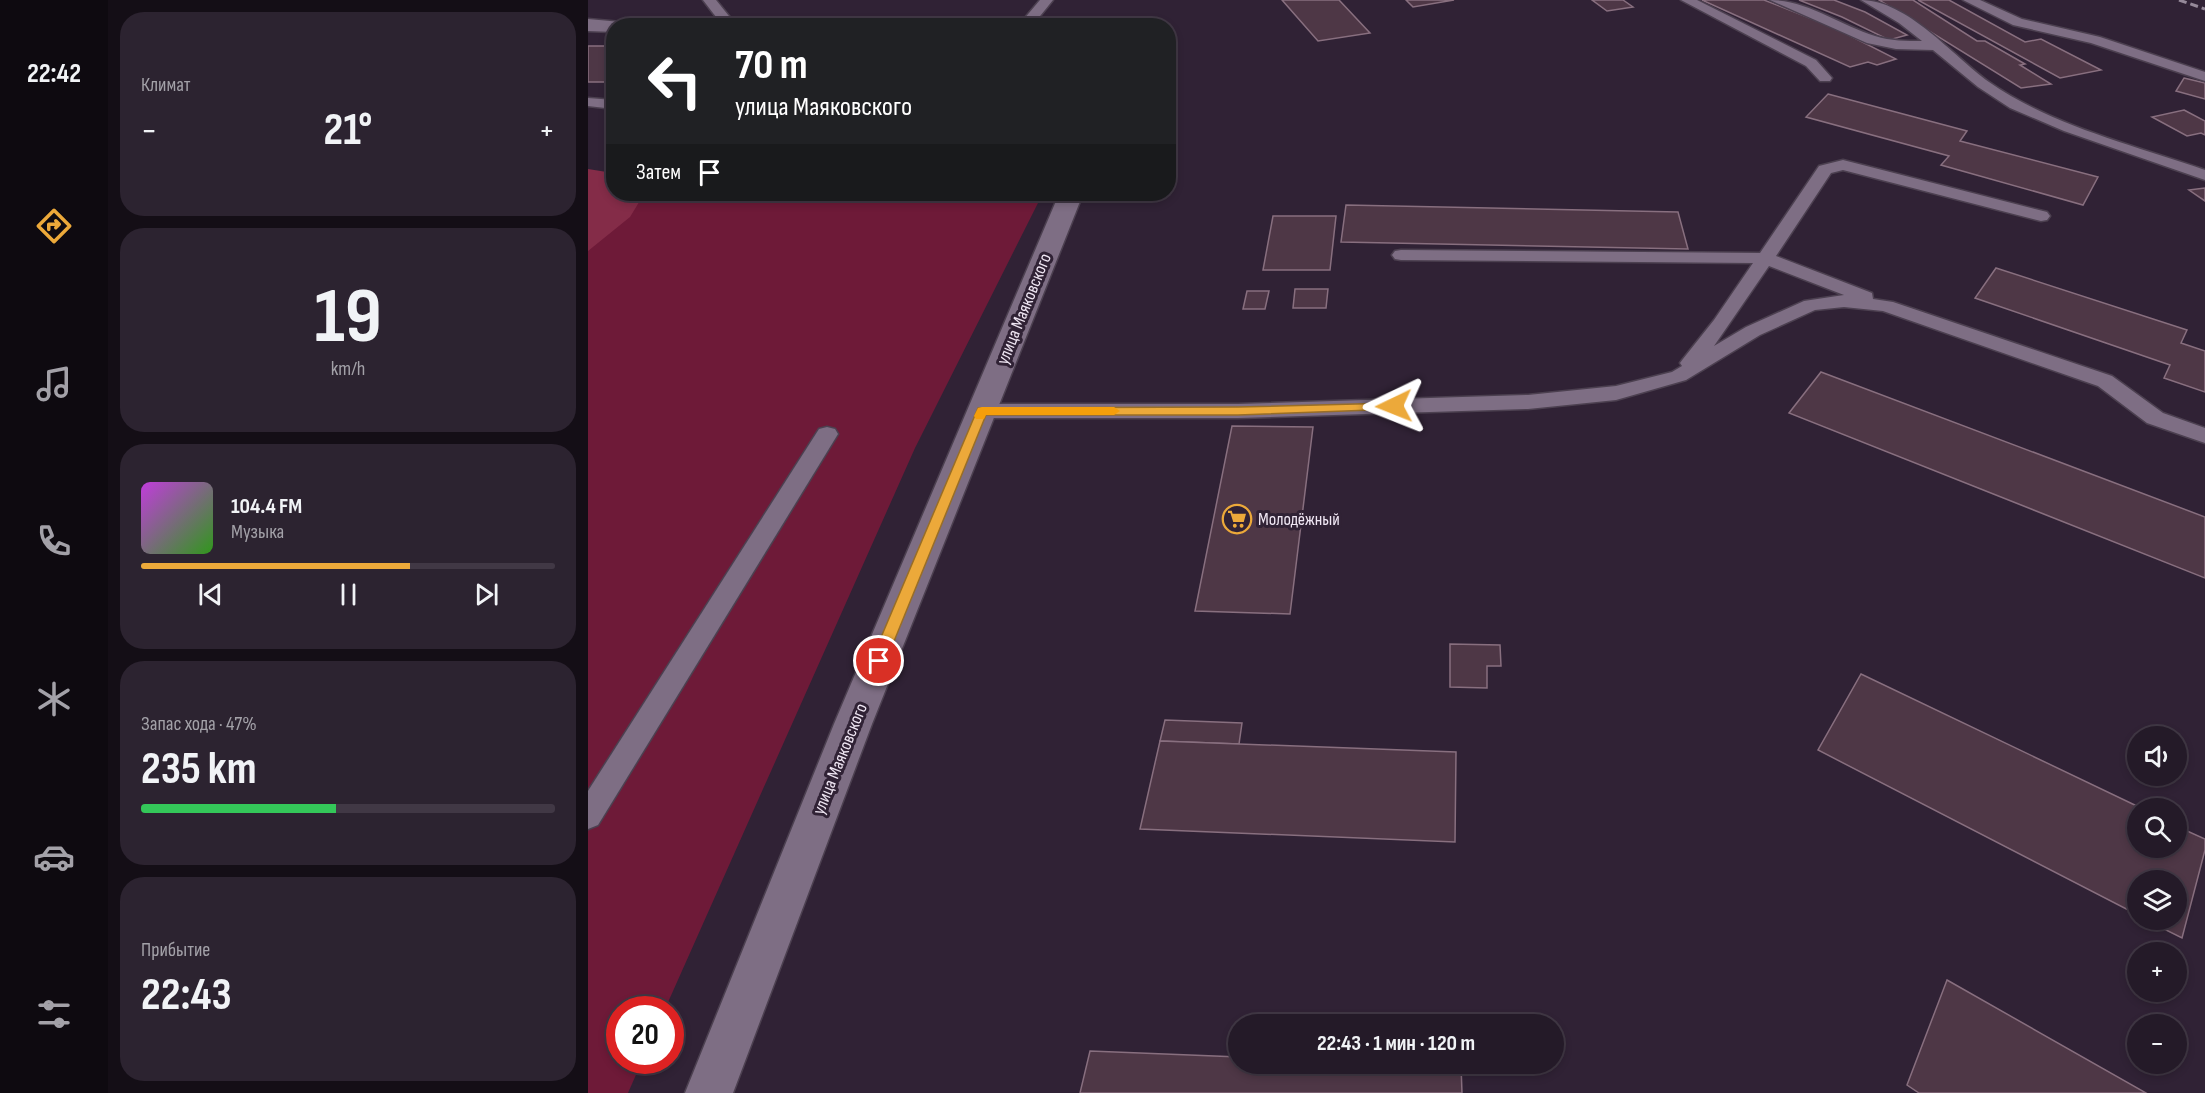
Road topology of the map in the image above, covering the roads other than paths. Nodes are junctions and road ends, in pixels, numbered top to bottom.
1 (709, 0) edge
2 (1047, 0) edge
3 (1687, 0) edge
4 (1776, 0) edge
5 (1867, 0) edge
6 (1969, 0) edge
7 (724, 18) edge
8 (1031, 18) edge
9 (588, 25) edge
10 (606, 26) edge
11 (1936, 46) junction
12 (2205, 77) edge
13 (1825, 78) dead end
14 (588, 102) edge
15 (606, 104) edge
16 (2205, 175) edge
17 (1068, 201) edge
18 (2041, 216) dead end
19 (1401, 255) dead end
20 (1765, 258) junction
21 (1887, 306) junction
22 (1679, 376) junction
23 (982, 411) junction
24 (827, 434) dead end
25 (2205, 436) edge
26 (588, 816) edge
27 (709, 1093) edge

1 - 7 lane
2 - 8 lane
3 - 13 lane
4 - 11 lane
5 - 11 lane
6 - 12 lane
9 - 10 street
11 - 16 lane
14 - 15 lane
17 - 23 street, улица Маяковского
18 - 20 lane
19 - 20 lane
20 - 21 lane
20 - 22 lane
21 - 22 lane
21 - 25 lane
22 - 23 lane
23 - 27 street, улица Маяковского
24 - 26 lane

